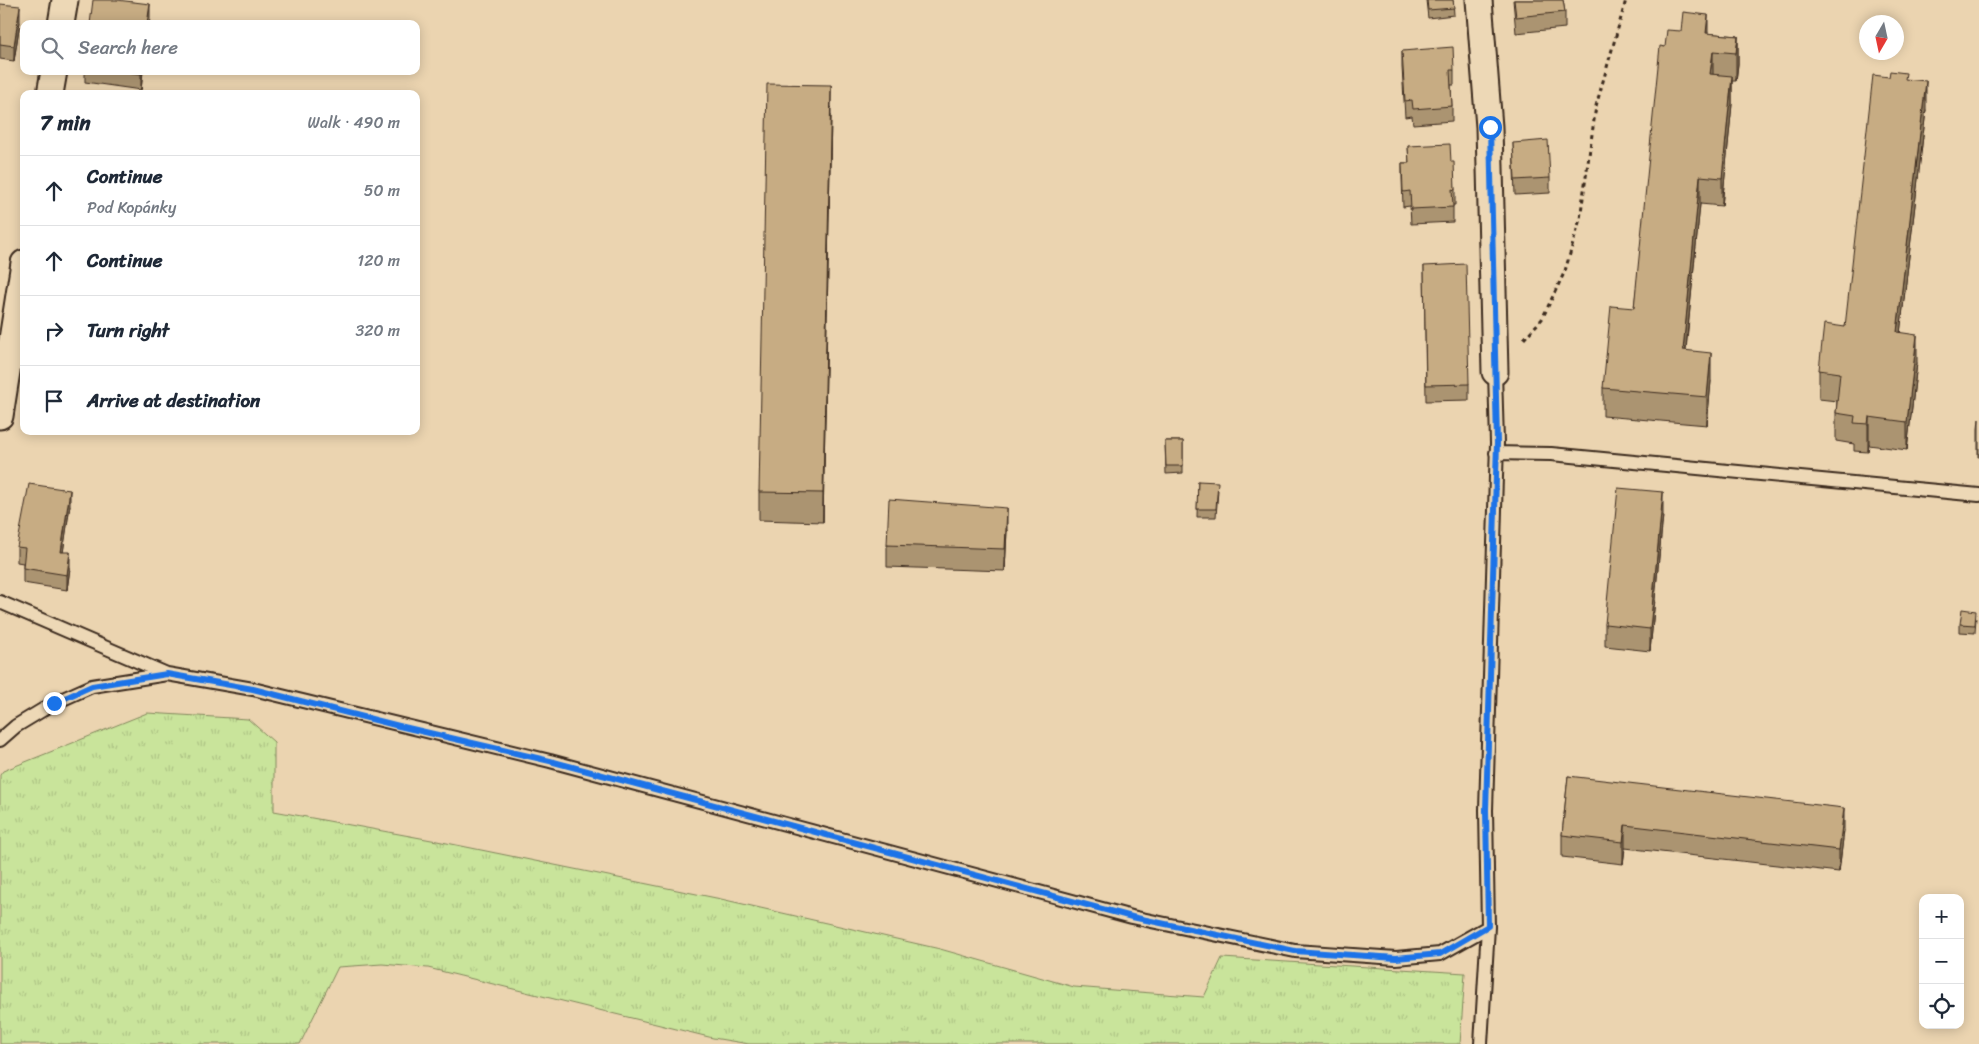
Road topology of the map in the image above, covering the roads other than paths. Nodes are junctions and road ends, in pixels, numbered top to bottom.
1 (65, 0) edge
2 (1479, 0) edge
3 (62, 20) edge
4 (53, 75) edge
5 (51, 90) edge
6 (20, 288) edge
7 (1495, 372) joint
8 (0, 416) edge
9 (1496, 453) junction
10 (1979, 495) edge
11 (0, 602) edge
12 (167, 674) junction
13 (0, 740) edge
14 (1488, 926) junction
15 (1480, 1044) edge

1 - 3 street
2 - 7 street
4 - 5 street
6 - 8 street
7 - 9 lane
9 - 10 lane
9 - 14 lane
11 - 12 lane
12 - 13 lane
12 - 14 lane
14 - 15 lane

